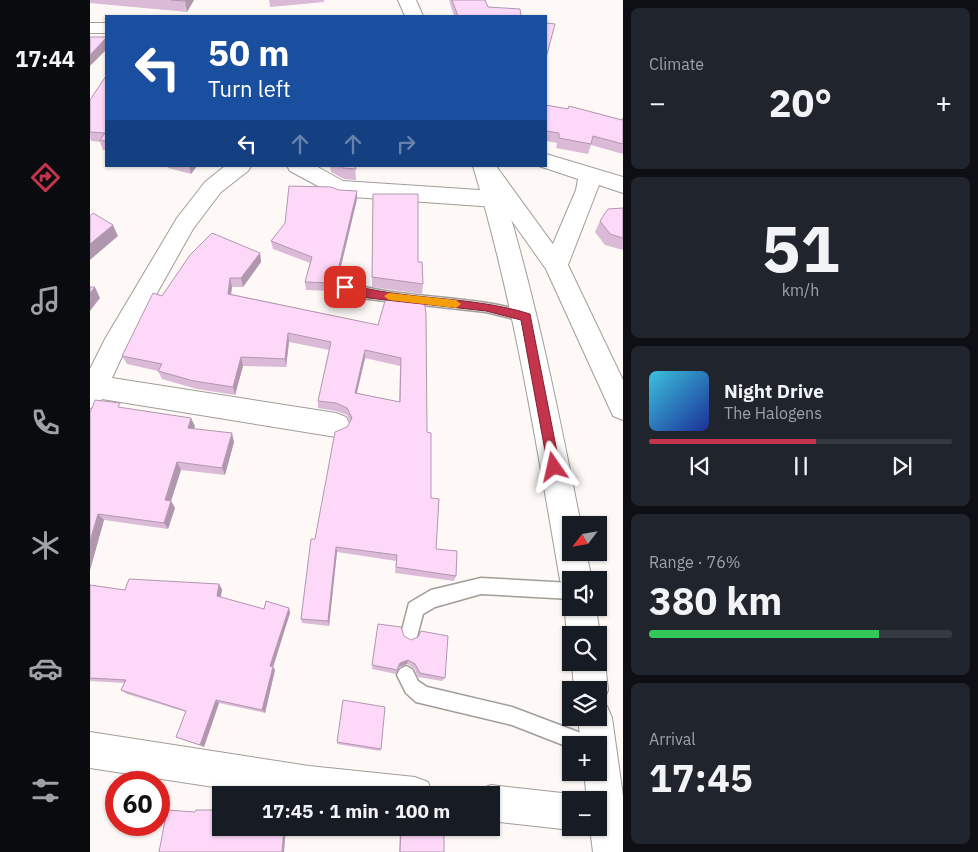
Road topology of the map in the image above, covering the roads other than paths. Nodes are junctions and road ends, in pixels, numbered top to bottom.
1 (407, 0) edge
2 (414, 15) edge
3 (90, 28) edge
4 (105, 28) edge
5 (547, 161) edge
6 (239, 167) edge
7 (300, 167) edge
8 (484, 167) edge
9 (485, 167) edge
10 (590, 175) junction
11 (623, 185) edge
12 (495, 199) junction
13 (556, 265) junction
14 (345, 287) dead end
15 (526, 317) junction
16 (92, 392) edge
17 (623, 408) edge
18 (336, 425) dead end
19 (574, 571) edge
20 (562, 590) edge
21 (410, 634) dead end
22 (406, 676) dead end
23 (581, 736) edge
24 (90, 750) edge
25 (328, 786) edge
26 (500, 804) edge
27 (562, 811) edge
28 (607, 831) edge
29 (612, 852) edge

1 - 2 street
3 - 4 street
5 - 10 street
6 - 16 street
7 - 12 street
8 - 12 street
9 - 13 street
10 - 11 street
10 - 13 street
12 - 15 street
13 - 17 street
14 - 15 lane
15 - 19 street
16 - 18 street
20 - 21 lane
22 - 23 lane
24 - 25 street
26 - 27 street
28 - 29 street

